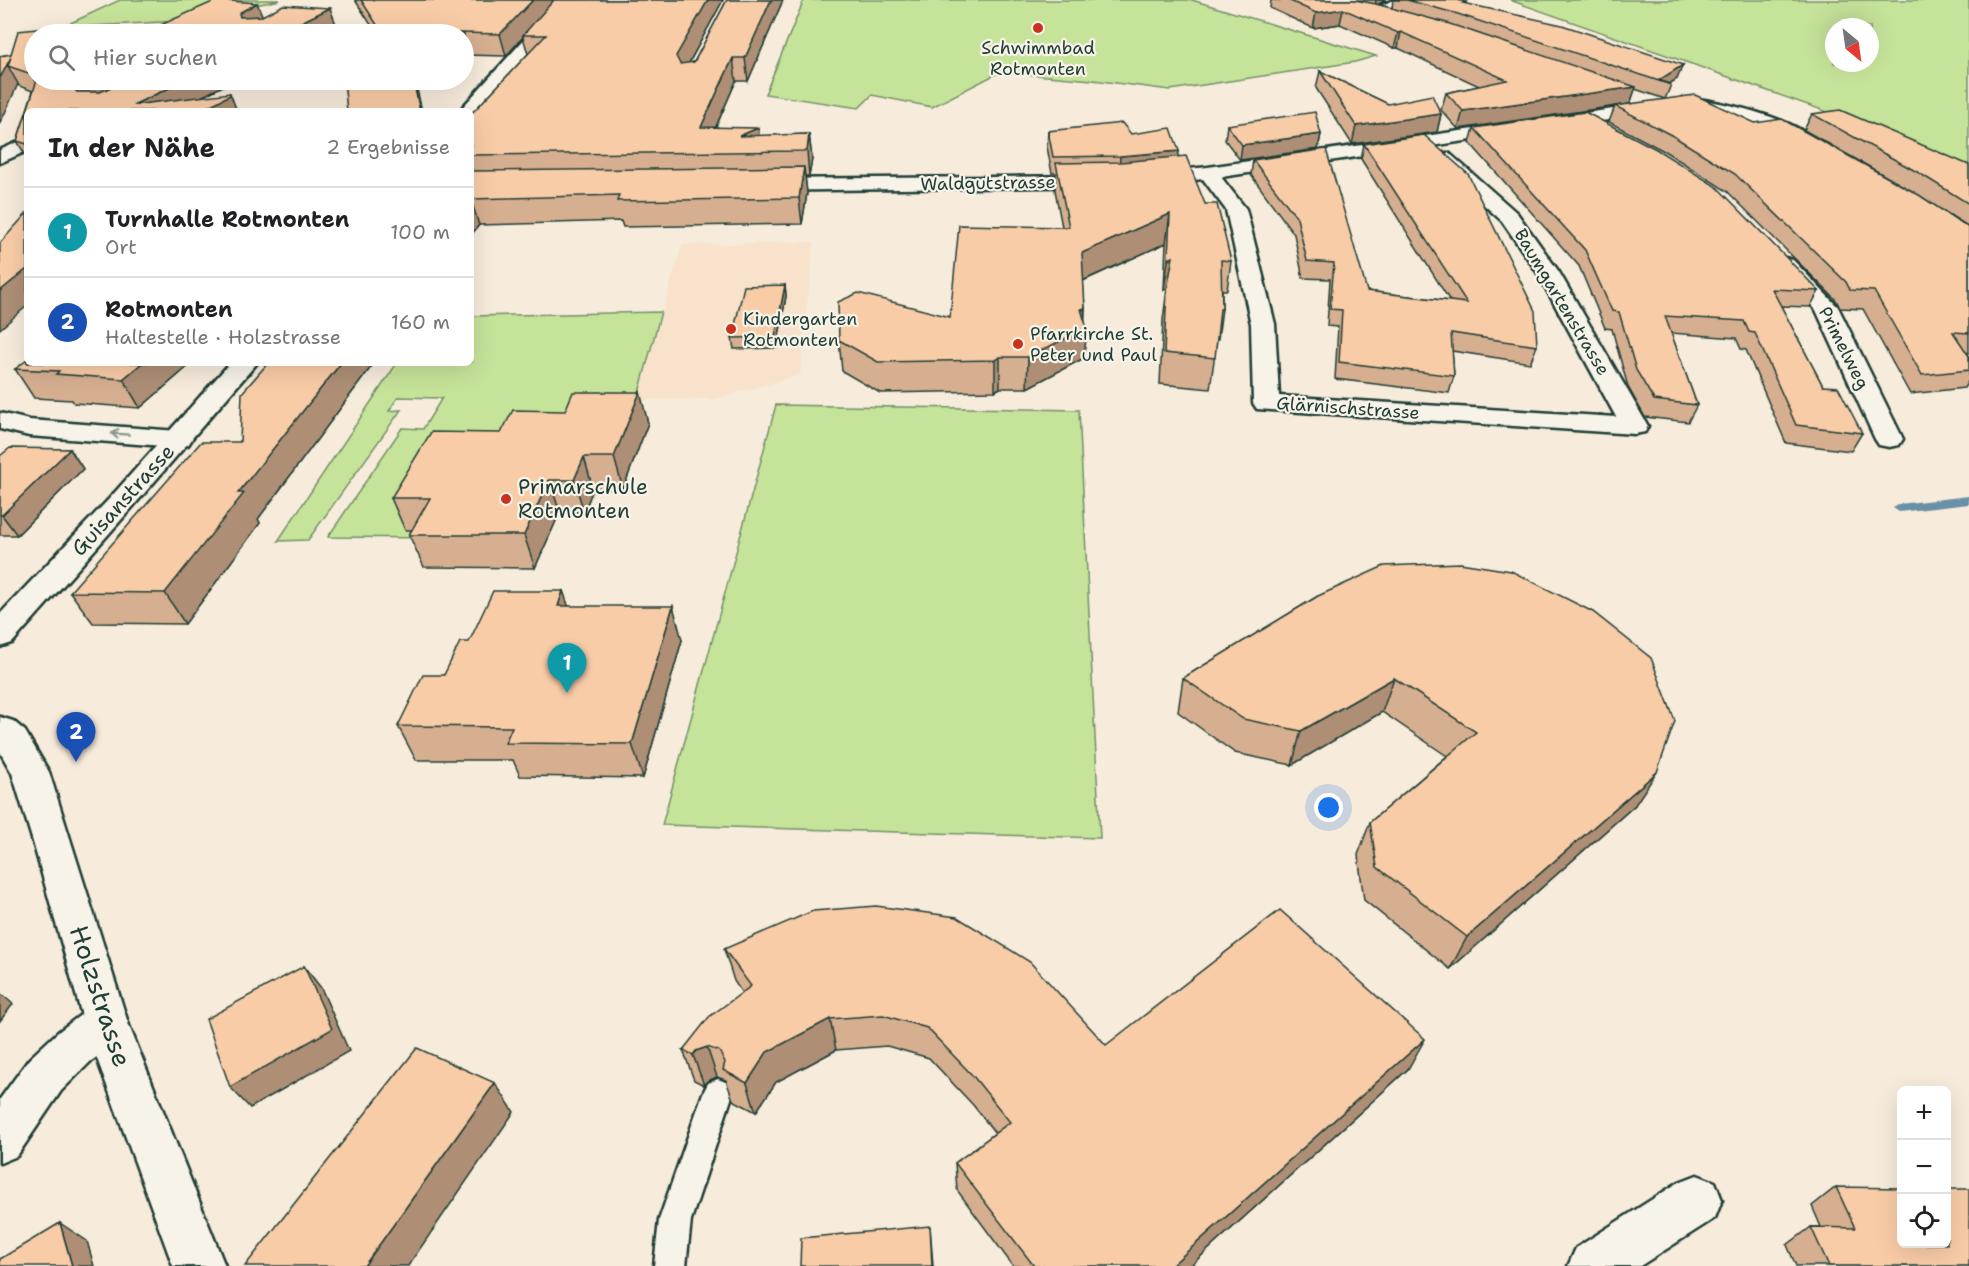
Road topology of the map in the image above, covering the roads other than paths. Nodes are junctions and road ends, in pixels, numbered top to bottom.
1 (568, 0) edge
2 (1402, 0) edge
3 (1351, 8) edge
4 (1371, 12) junction
5 (1396, 19) edge
6 (1628, 95) edge
7 (1660, 107) junction
8 (471, 108) edge
9 (1584, 119) junction
10 (1620, 136) edge
11 (1423, 140) junction
12 (24, 145) edge
13 (1824, 152) edge
14 (0, 157) edge
15 (1208, 174) junction
16 (746, 185) edge
17 (1769, 248) edge
18 (241, 366) edge
19 (0, 421) edge
20 (1635, 426) joint
21 (178, 439) junction
22 (1889, 439) dead end
23 (0, 635) edge
24 (0, 731) edge
25 (106, 1023) junction
26 (718, 1093) dead end
27 (0, 1140) edge
28 (1697, 1200) dead end
29 (199, 1266) edge
30 (670, 1266) edge
31 (1594, 1266) edge

1 - 8 street
2 - 4 lane
3 - 4 street
4 - 5 street
6 - 7 street
7 - 9 street, Waldgutstrasse
7 - 13 street, Waldgutstrasse
9 - 10 street
9 - 11 street, Waldgutstrasse
11 - 15 street, Waldgutstrasse
11 - 20 street, Baumgartenstrasse
12 - 14 street
15 - 16 street, Waldgutstrasse
15 - 20 street, Glärnischstrasse
17 - 22 street, Primelweg
18 - 21 street, Guisanstrasse
21 -> 19 street
21 - 23 street, Guisanstrasse
24 - 25 street, Holzstrasse
25 - 27 street
25 - 29 street, Holzstrasse
26 - 30 lane
28 - 31 street

